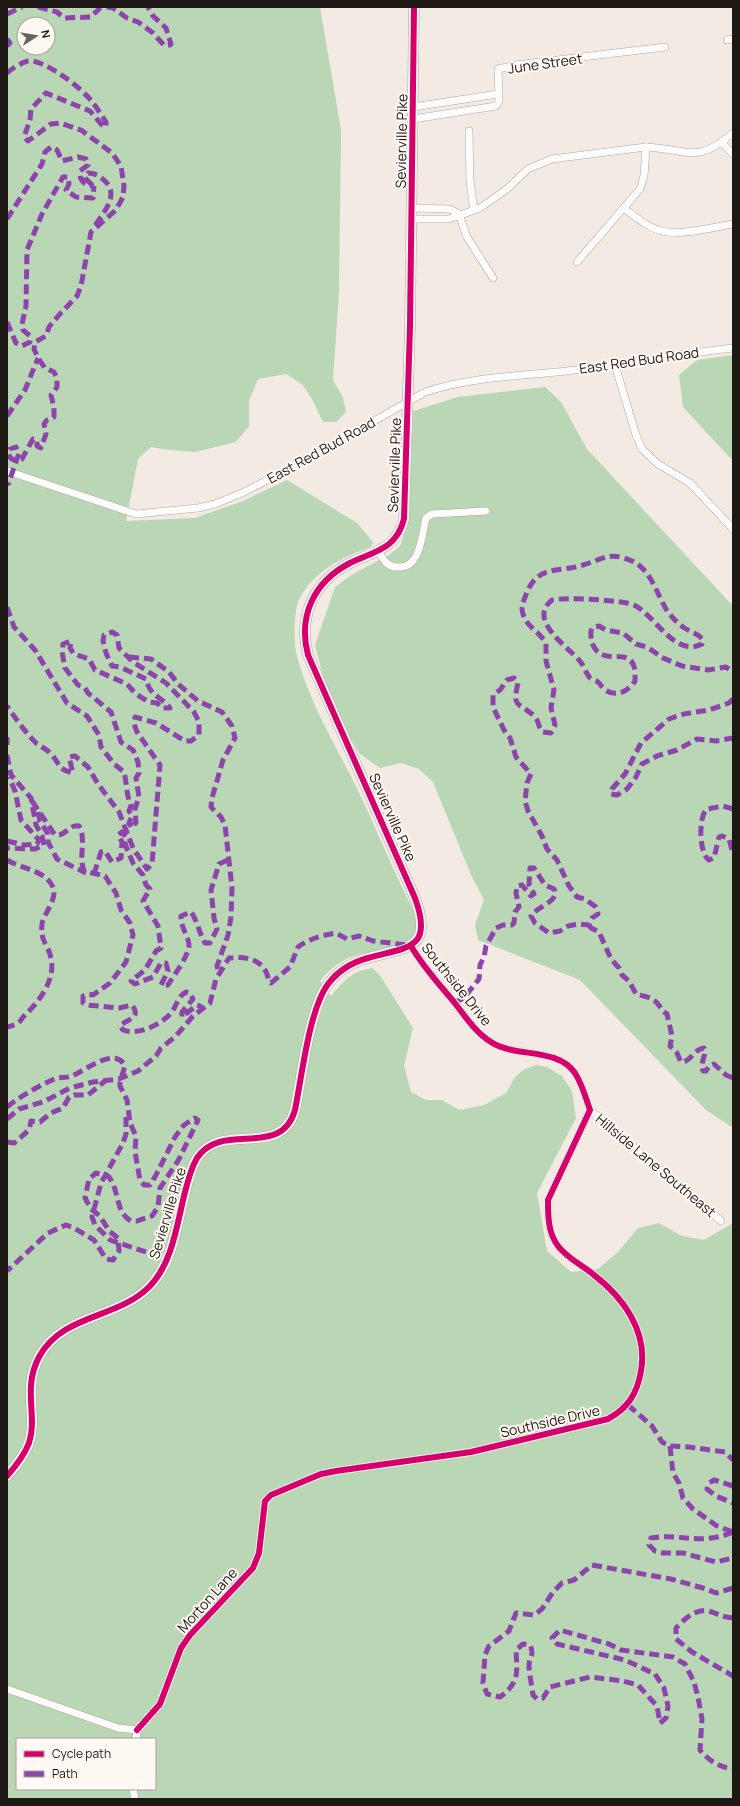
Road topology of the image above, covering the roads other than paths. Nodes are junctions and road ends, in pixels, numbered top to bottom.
1 (414, 7) edge
2 (665, 47) dead end
3 (498, 94) junction
4 (413, 107) junction
5 (413, 119) junction
6 (469, 131) dead end
7 (733, 133) edge
8 (722, 142) junction
9 (646, 147) junction
10 (733, 154) edge
11 (412, 208) junction
12 (625, 209) junction
13 (474, 210) junction
14 (459, 214) junction
15 (412, 219) junction
16 (733, 224) edge
17 (578, 262) dead end
18 (493, 278) dead end
19 (733, 348) edge
20 (615, 365) junction
21 (408, 402) junction
22 (7, 472) edge
23 (486, 511) dead end
24 (733, 529) edge
25 (379, 552) junction
26 (411, 946) junction
27 (590, 1110) junction
28 (722, 1221) dead end
29 (7, 1476) edge
30 (265, 1501) joint
31 (7, 1689) edge
32 (137, 1730) junction
33 (136, 1738) edge

1 - 4 street, Sevierville Pike
2 - 3 street, June Street
3 - 4 street
3 - 5 street, June Street
4 - 5 street, Sevierville Pike
5 - 11 street, Sevierville Pike
6 - 13 street
7 - 8 street
8 - 9 street
8 - 10 street
9 - 12 street
9 - 13 street
11 - 14 street
11 - 15 street, Sevierville Pike
12 - 16 street
12 - 17 street
13 - 14 street
14 - 15 street
14 - 18 street
15 - 21 street, Sevierville Pike
19 - 20 street, East Red Bud Road
20 - 21 street, East Red Bud Road
20 - 24 street
21 - 22 street, East Red Bud Road
21 - 25 street, Sevierville Pike
23 - 25 street
25 - 26 street, Sevierville Pike
26 - 27 street, Southside Drive
26 - 29 street, Sevierville Pike
27 - 28 street, Hillside Lane Southeast
27 - 30 street, Southside Drive
30 - 32 street, Morton Lane
31 - 32 street
32 - 33 street

